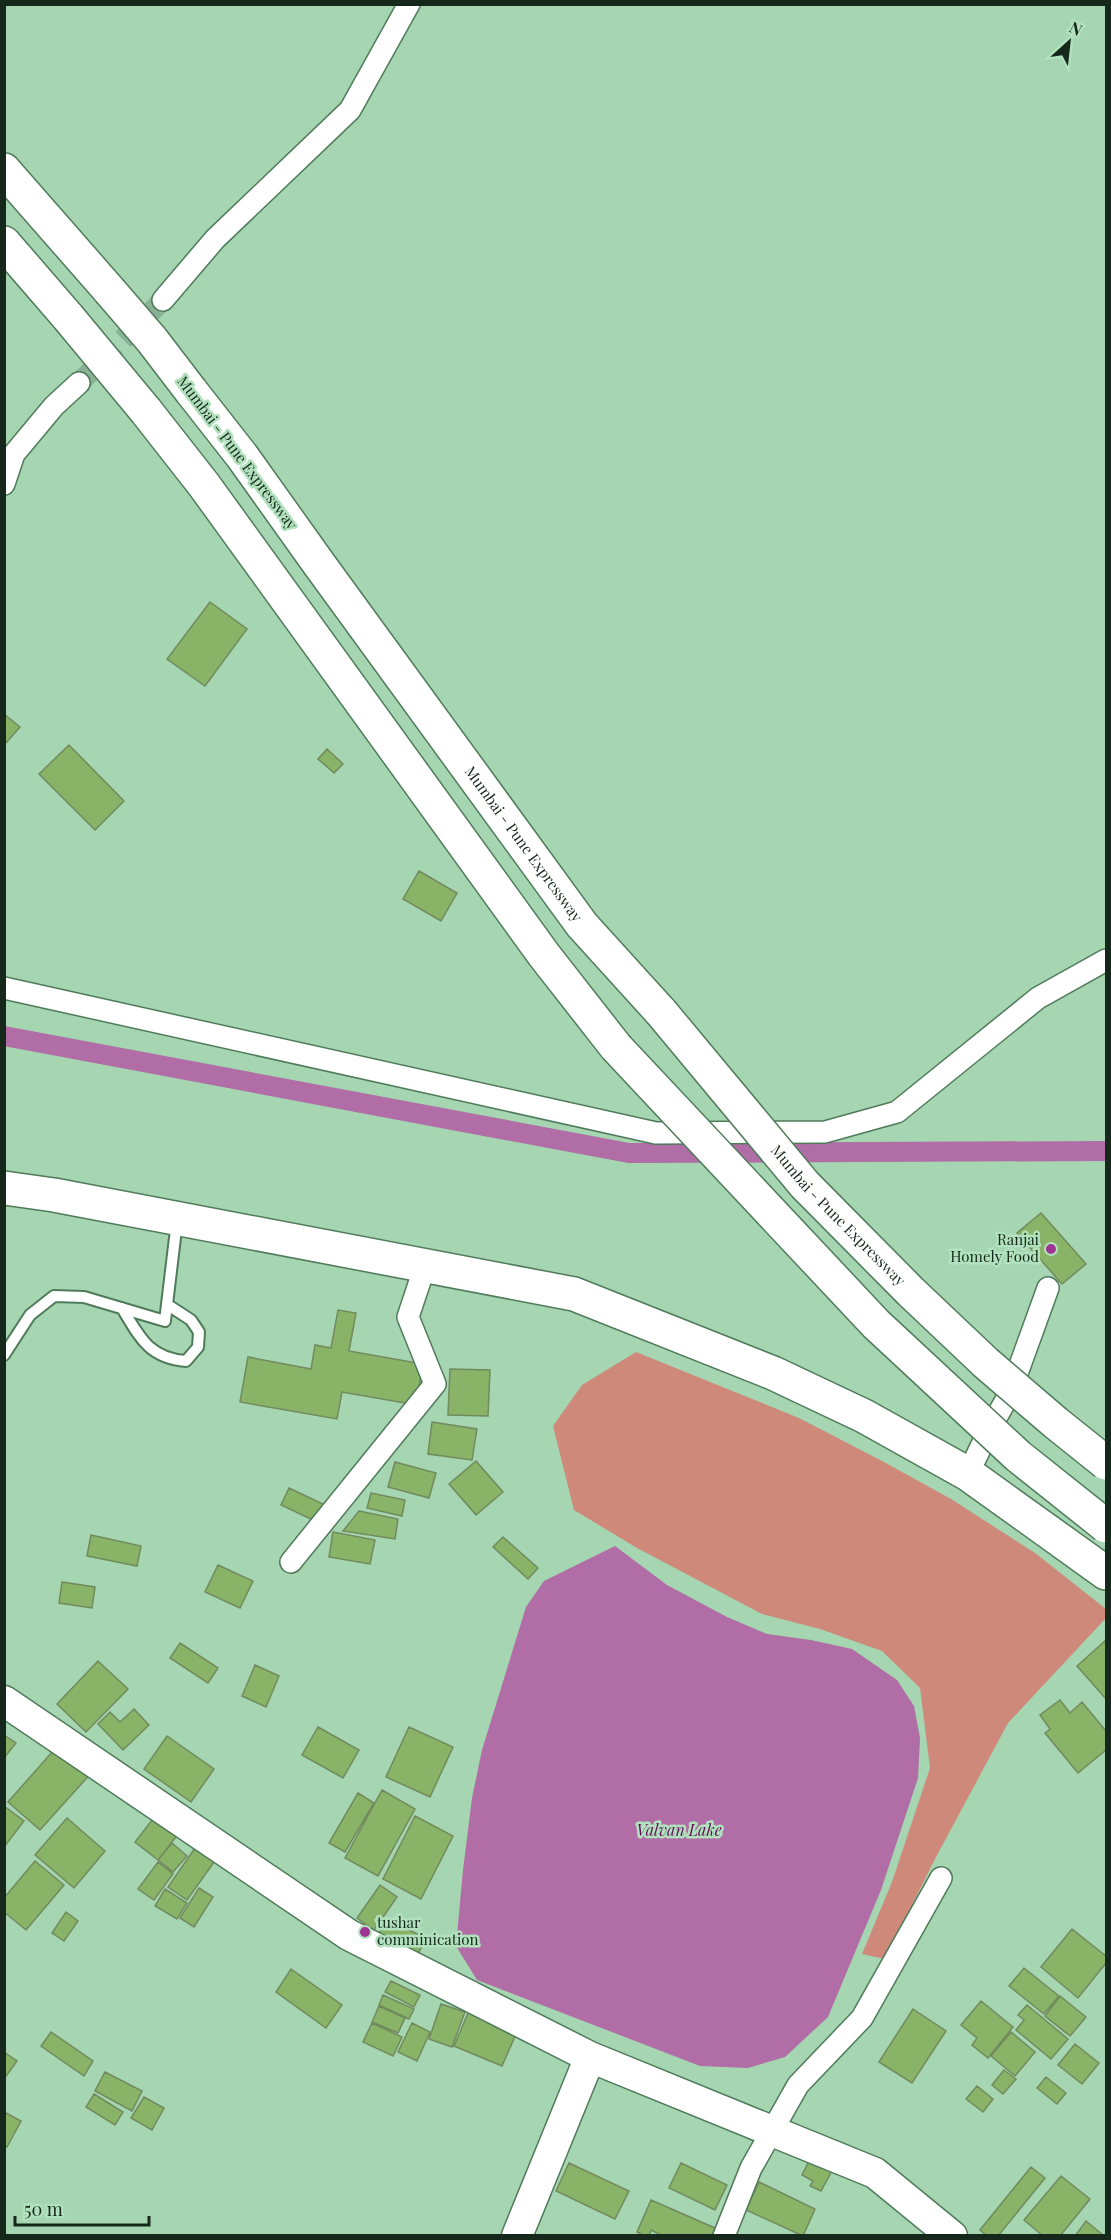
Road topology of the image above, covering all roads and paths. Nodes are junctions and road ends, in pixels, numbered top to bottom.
1 (409, 4) edge
2 (4, 170) edge
3 (4, 243) edge
4 (163, 300) tunnel mouth
5 (79, 382) tunnel mouth
6 (9, 448) edge
7 (4, 484) edge
8 (1107, 960) edge
9 (4, 988) edge
10 (4, 1188) edge
11 (177, 1218) junction
12 (425, 1266) junction
13 (1047, 1287) dead end
14 (168, 1305) junction
15 (122, 1308) junction
16 (4, 1355) edge
17 (1107, 1463) edge
18 (968, 1474) junction
19 (1107, 1526) edge
20 (291, 1562) dead end
21 (1107, 1573) edge
22 (4, 1701) edge
23 (941, 1878) dead end
24 (590, 2057) junction
25 (770, 2131) junction
26 (518, 2235) edge
27 (724, 2235) edge
28 (952, 2235) edge

1 - 4 street
2 - 17 highway, Mumbai - Pune Expressway, bridge
3 - 19 highway, bridge
5 - 6 street
6 - 7 street
8 - 9 street
10 - 11 highway
11 - 12 highway
11 - 14 lane
12 - 18 highway
12 - 20 street
13 - 18 street
14 - 15 lane
14 - 15 lane
15 - 16 lane
18 - 21 highway
22 - 24 main road
23 - 25 street
24 - 25 main road
24 - 26 main road
25 - 27 street
25 - 28 main road

